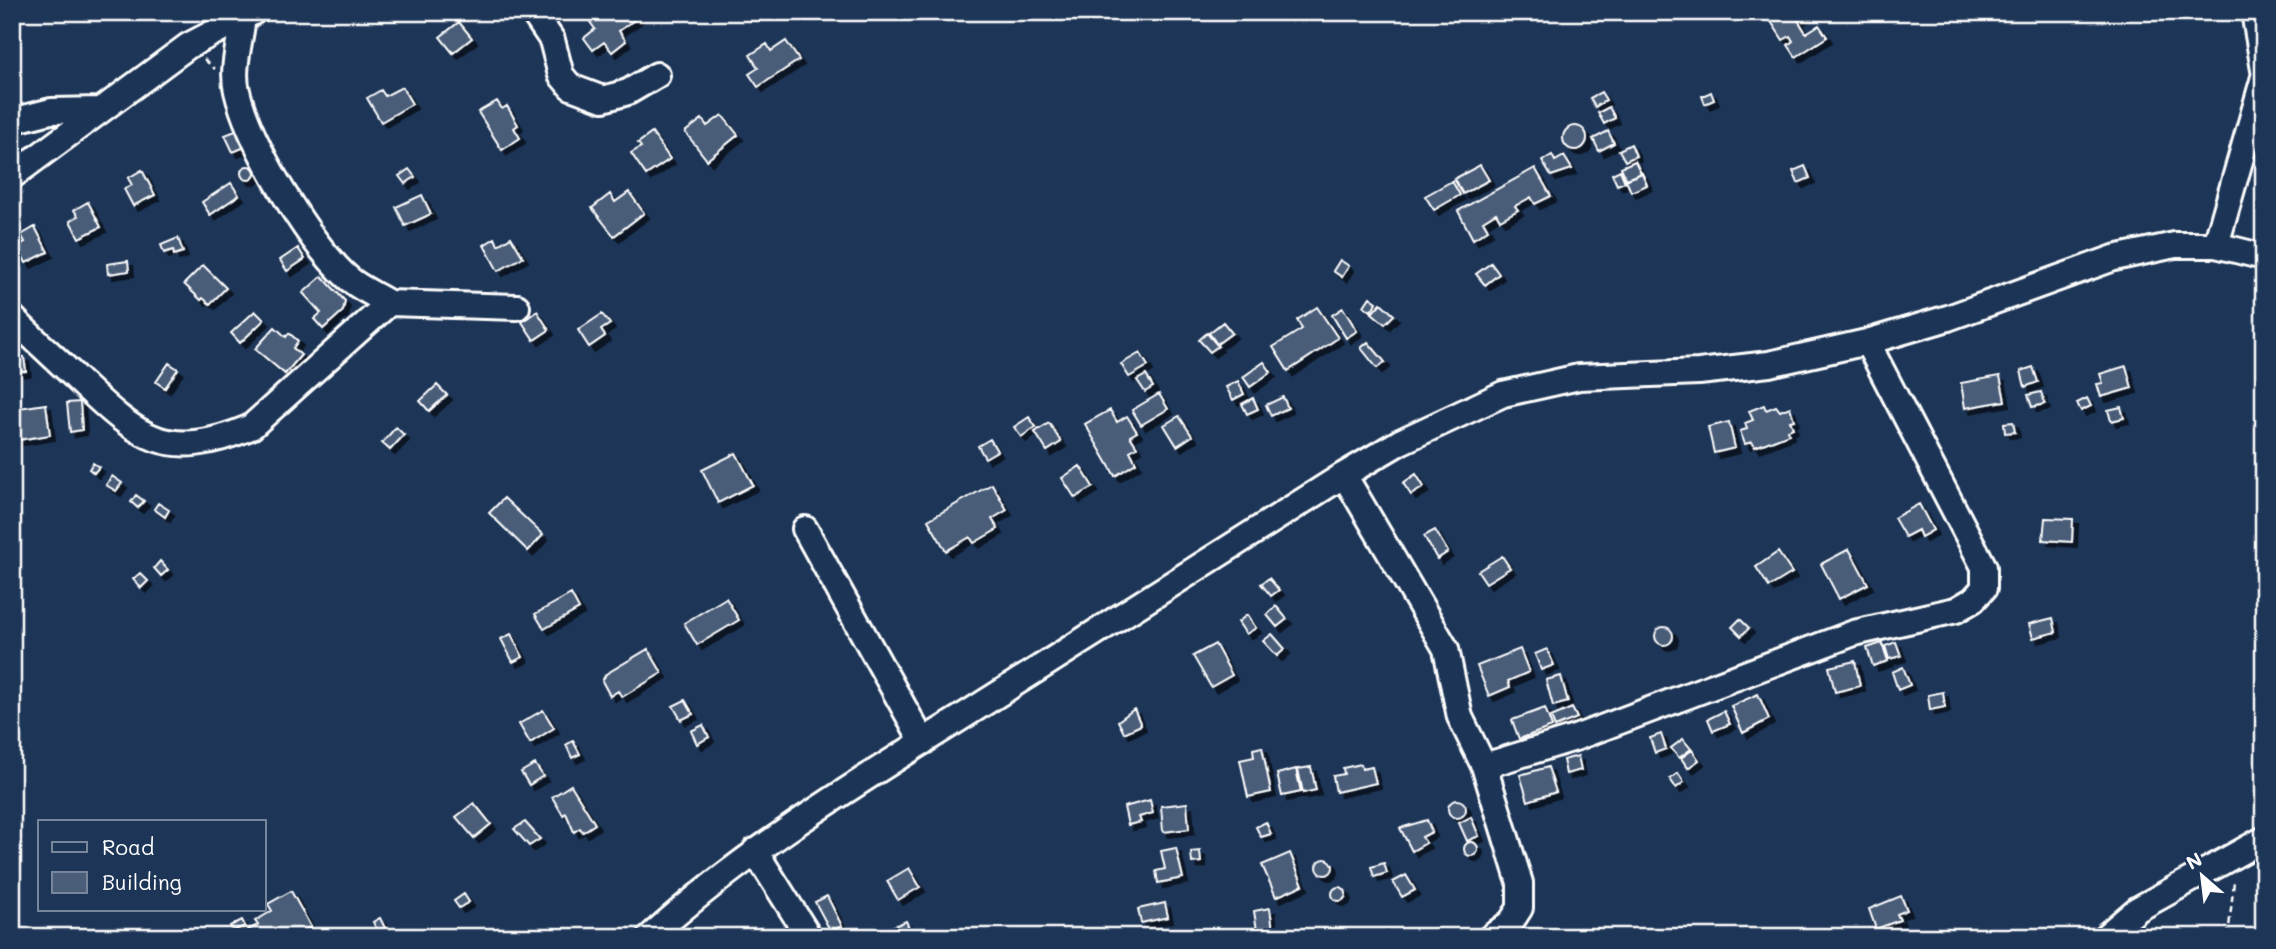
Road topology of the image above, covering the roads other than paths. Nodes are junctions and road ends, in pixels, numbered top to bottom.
1 (533, 12) edge
2 (2254, 12) edge
3 (248, 14) edge
4 (2264, 70) edge
5 (657, 75) dead end
6 (2264, 77) edge
7 (101, 110) junction
8 (12, 121) edge
9 (14, 171) edge
10 (2216, 245) junction
11 (2264, 257) edge
12 (389, 303) junction
13 (517, 307) dead end
14 (12, 317) edge
15 (1867, 342) junction
16 (1344, 475) junction
17 (805, 529) dead end
18 (923, 742) junction
19 (1484, 766) junction
20 (2264, 839) edge
21 (755, 851) junction
22 (650, 937) edge
23 (809, 937) edge
24 (1491, 937) edge
25 (2105, 937) edge

1 - 5 street
2 - 4 street
3 - 7 street
3 - 12 street
6 - 10 street
7 - 8 street
7 - 9 street
10 - 11 street
10 - 15 street
12 - 13 street
12 - 14 street
15 - 16 street
15 - 19 street
16 - 18 street
16 - 19 street
17 - 18 street
18 - 21 street
19 - 24 street
20 - 25 street
21 - 22 street
21 - 23 street

